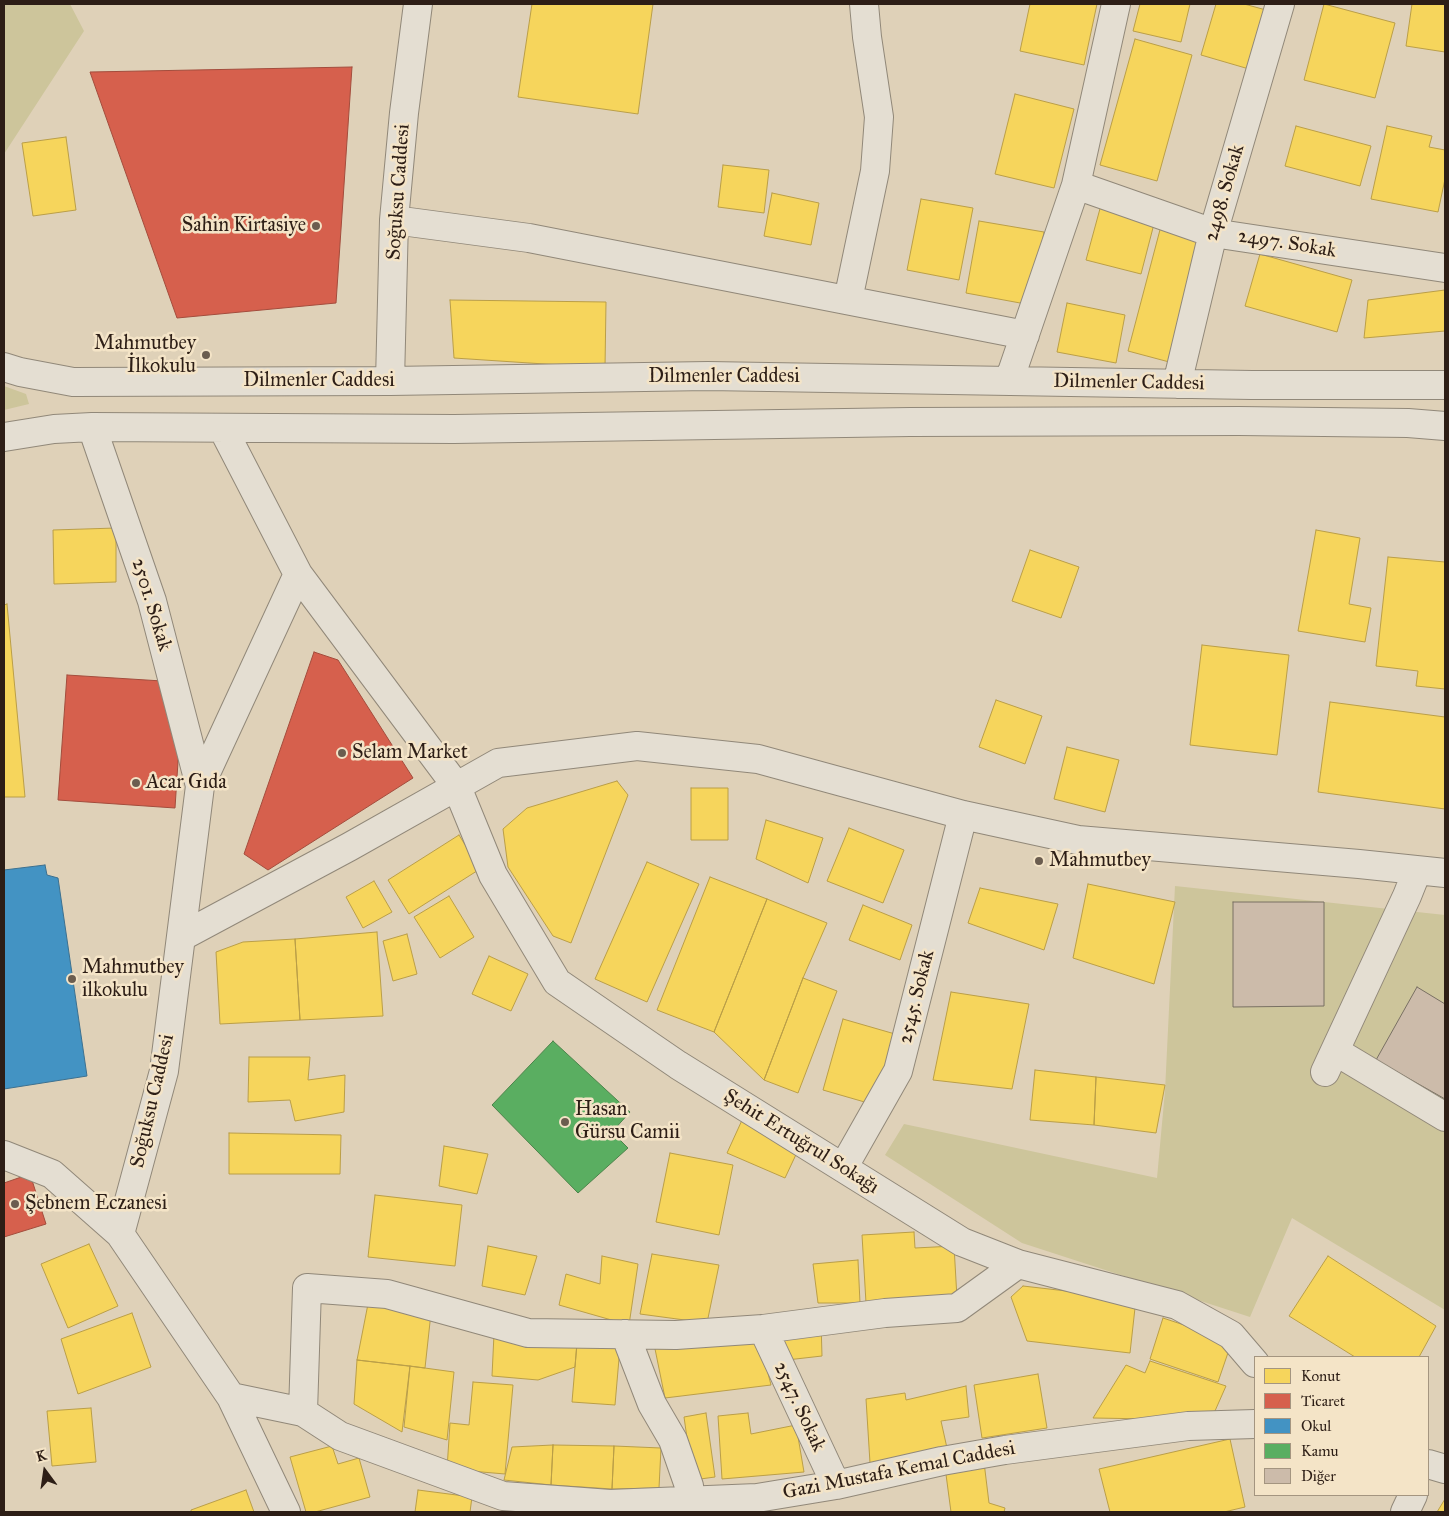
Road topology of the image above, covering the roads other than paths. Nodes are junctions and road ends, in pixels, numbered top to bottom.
1 (418, 4) edge
2 (864, 4) edge
3 (1116, 4) edge
4 (1280, 4) edge
5 (1076, 185) junction
6 (394, 220) junction
7 (1213, 233) junction
8 (1445, 268) edge
9 (848, 300) junction
10 (1025, 335) junction
11 (4, 367) edge
12 (390, 381) junction
13 (1010, 381) junction
14 (1177, 384) junction
15 (1445, 385) edge
16 (1445, 426) edge
17 (92, 427) junction
18 (223, 429) junction
19 (4, 437) edge
20 (298, 574) junction
21 (200, 786) junction
22 (456, 787) junction
23 (963, 815) junction
24 (1417, 870) junction
25 (1445, 873) edge
26 (182, 938) junction
27 (1445, 1117) edge
28 (4, 1155) edge
29 (843, 1168) junction
30 (120, 1234) junction
31 (1018, 1264) junction
32 (763, 1329) junction
33 (625, 1334) junction
34 (1254, 1362) edge
35 (231, 1397) junction
36 (303, 1412) junction
37 (1254, 1424) edge
38 (1429, 1464) edge
39 (1445, 1469) edge
40 (836, 1485) junction
41 (1413, 1496) edge
42 (694, 1507) edge
43 (606, 1508) edge
44 (286, 1512) edge
45 (1405, 1512) edge

1 - 6 street, Soğuksu Caddesi
2 - 9 street
3 - 5 street
4 - 7 street, 2498. Sokak
5 - 7 street, 2497. Sokak
5 - 10 street
6 - 9 street
6 - 12 street, Soğuksu Caddesi
7 - 8 street, 2497. Sokak
7 - 14 street, 2498. Sokak
9 - 10 street
10 - 13 street
11 - 12 street, Dilmenler Caddesi
12 - 13 street, Dilmenler Caddesi
13 - 14 street, Dilmenler Caddesi
14 - 15 street, Dilmenler Caddesi
16 - 18 street, Dilmenler Caddesi
17 - 18 street, Dilmenler Caddesi
17 - 19 street, Dilmenler Caddesi
17 - 21 street, 2501. Sokak
18 - 20 street, Şehit Ertuğrul Sokağı
20 - 21 street
20 - 22 street, Şehit Ertuğrul Sokağı
21 - 26 street, Soğuksu Caddesi
22 - 23 street
22 - 26 street
22 - 29 street, Şehit Ertuğrul Sokağı
23 - 24 street
23 - 29 street, 2545. Sokak
24 - 25 street
24 - 27 street
26 - 30 street, Soğuksu Caddesi
28 - 30 street
29 - 31 street, Şehit Ertuğrul Sokağı
30 - 35 street
31 - 32 street
31 - 34 street, Şehit Ertuğrul Sokağı
32 - 33 street
32 - 40 street, 2547. Sokak
33 - 36 street
33 - 42 street
35 - 36 street, Gazi Mustafa Kemal Caddesi
35 - 44 street
36 - 43 street, Gazi Mustafa Kemal Caddesi
37 - 40 street, Gazi Mustafa Kemal Caddesi
38 - 39 street
40 - 42 street, Gazi Mustafa Kemal Caddesi
41 - 45 street
42 - 43 street, Gazi Mustafa Kemal Caddesi

